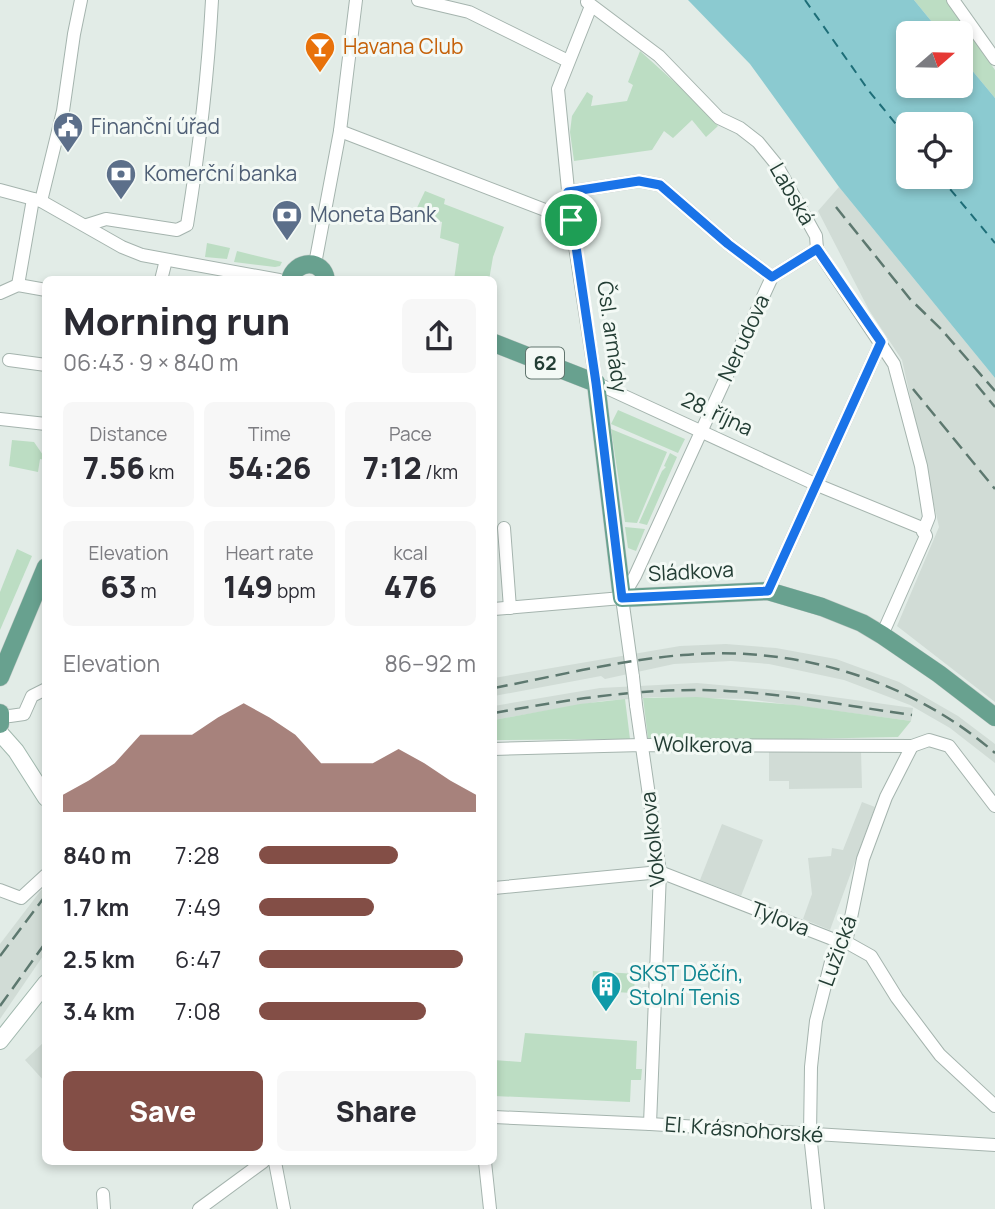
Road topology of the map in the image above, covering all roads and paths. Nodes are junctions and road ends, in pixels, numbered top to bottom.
1 (81, 0) edge
2 (212, 0) edge
3 (356, 0) edge
4 (418, 0) edge
5 (953, 0) edge
6 (588, 3) edge
7 (995, 58) edge
8 (568, 61) junction
9 (340, 131) junction
10 (0, 190) edge
11 (568, 192) junction
12 (37, 200) junction
13 (571, 220) junction
14 (87, 225) junction
15 (817, 249) junction
16 (166, 260) junction
17 (326, 275) edge
18 (162, 276) edge
19 (256, 276) edge
20 (291, 276) edge
21 (772, 277) junction
22 (18, 285) junction
23 (42, 289) edge
24 (0, 293) edge
25 (881, 342) junction
26 (497, 344) edge
27 (9, 360) dead end
28 (42, 364) edge
29 (596, 383) junction
30 (0, 419) edge
31 (42, 424) edge
32 (701, 431) junction
33 (815, 484) junction
34 (504, 528) dead end
35 (923, 530) junction
36 (42, 577) edge
37 (768, 591) junction
38 (622, 598) junction
39 (510, 608) junction
40 (497, 609) edge
41 (882, 635) junction
42 (0, 677) edge
43 (42, 691) edge
44 (0, 714) edge
45 (995, 717) edge
46 (0, 724) edge
47 (0, 733) edge
48 (642, 745) junction
49 (912, 746) junction
50 (497, 749) edge
51 (42, 792) edge
52 (995, 806) edge
53 (660, 872) junction
54 (42, 879) edge
55 (497, 888) edge
56 (0, 890) edge
57 (846, 942) junction
58 (42, 988) edge
59 (0, 1041) edge
60 (995, 1106) edge
61 (497, 1117) edge
62 (650, 1124) junction
63 (810, 1134) junction
64 (995, 1145) edge
65 (259, 1165) edge
66 (276, 1165) edge
67 (485, 1165) edge
68 (103, 1194) dead end
69 (104, 1209) edge
70 (200, 1209) edge
71 (284, 1209) edge
72 (490, 1209) edge
73 (818, 1209) edge

1 - 12 street
2 - 14 street
3 - 9 street
4 - 8 street
5 - 7 street
6 - 8 street, Čsl. armády
6 - 15 street, Labská
8 - 11 street, Čsl. armády
9 - 13 street
9 - 17 street
10 - 12 street
11 - 13 street, Čsl. armády
11 - 21 street
12 - 14 street
12 - 22 street
13 - 29 street, Čsl. armády
14 - 16 street
15 - 21 street, Nerudova
15 - 25 street, Labská
16 - 18 street
16 - 19 street
17 - 20 main road
21 - 32 street, Nerudova
22 - 23 street
22 - 24 street
25 - 33 street
25 - 35 street, Labská
26 - 29 main road, 28. října / 62
27 - 28 street
29 - 32 street, 28. října
29 - 38 main road, Čsl. armády
30 - 31 street
32 - 33 street, 28. října
32 - 38 street, Nerudova
33 - 35 street, 28. října
33 - 37 street
34 - 39 street
35 - 41 street, Labská
36 - 42 main road
37 - 38 main road, Sládkova
37 - 41 main road, Sládkova
38 - 39 street, Sládkova
38 - 48 street, Vokolkova, bridge
39 - 40 street, Sládkova
41 - 45 main road, Sládkova
43 - 44 street
44 - 46 main road
47 - 51 street
48 - 49 street, Wolkerova
48 - 50 street, Wolkerova
48 - 53 street, Vokolkova
49 - 52 street, Wolkerova
49 - 57 street, Lužická
53 - 55 street, Tylova
53 - 57 street, Tylova
53 - 62 street, Vokolkova
54 - 56 street
57 - 60 street, Tylova
57 - 63 street, Lužická
58 - 59 street
61 - 62 street, El. Krásnohorské
62 - 63 street, El. Krásnohorské
63 - 64 street, El. Krásnohorské
63 - 73 street, Lužická
65 - 70 street
66 - 71 street
67 - 72 street
68 - 69 street

